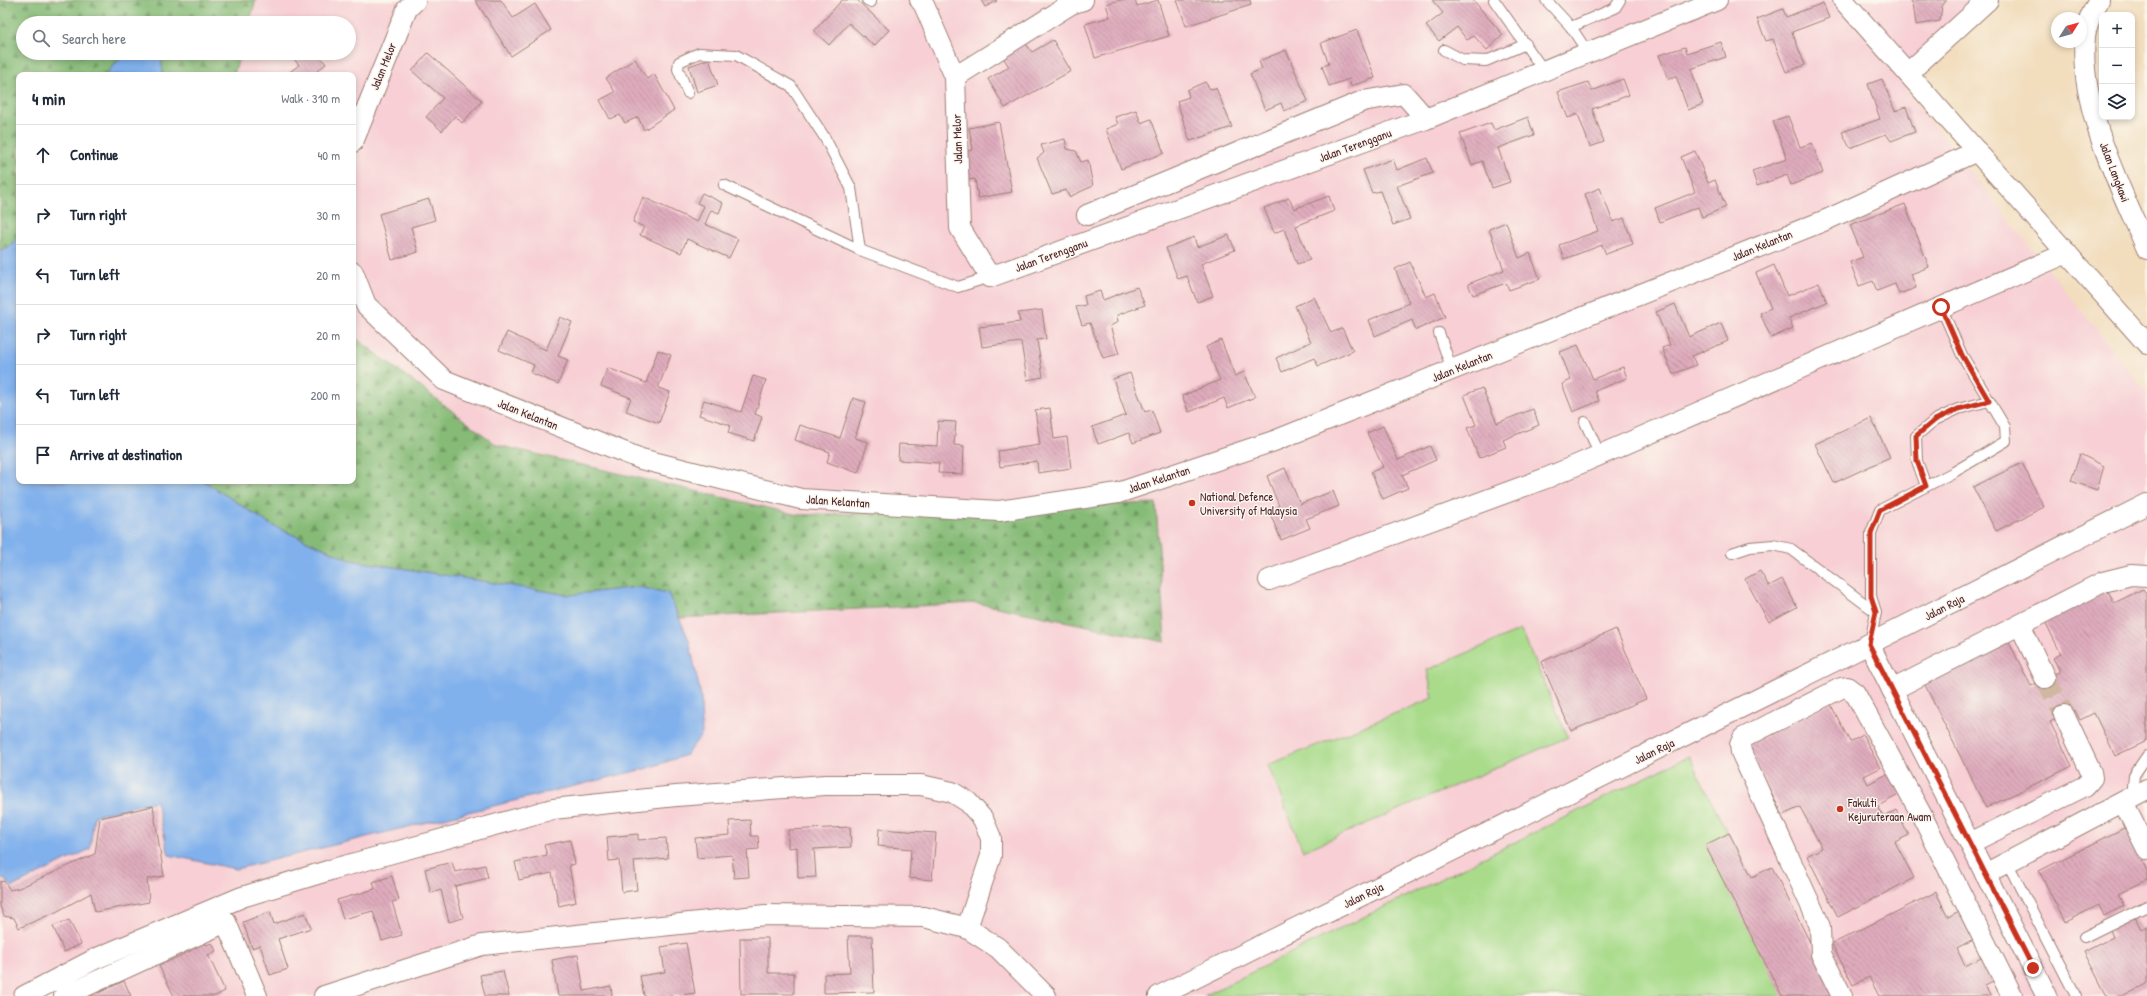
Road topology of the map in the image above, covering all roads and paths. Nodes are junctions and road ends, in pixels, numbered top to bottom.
1 (416, 0) edge
2 (920, 0) edge
3 (1494, 0) edge
4 (1546, 0) edge
5 (1620, 0) edge
6 (1716, 0) edge
7 (1843, 0) edge
8 (1988, 0) edge
9 (2099, 0) edge
10 (1075, 1) edge
11 (1570, 27) junction
12 (1526, 44) junction
13 (1444, 50) dead end
14 (1588, 53) junction
15 (1544, 71) junction
16 (1908, 73) junction
17 (955, 77) junction
18 (688, 93) dead end
19 (1426, 119) junction
20 (356, 134) edge
21 (1976, 151) junction
22 (724, 185) dead end
23 (1087, 215) dead end
24 (2147, 249) edge
25 (860, 250) junction
26 (2067, 254) junction
27 (990, 277) junction
28 (356, 279) edge
29 (1941, 307) junction
30 (1439, 333) dead end
31 (2147, 344) edge
32 (1452, 370) junction
33 (1989, 401) junction
34 (1585, 422) dead end
35 (1600, 455) junction
36 (1926, 486) junction
37 (2147, 504) edge
38 (1732, 552) dead end
39 (2147, 576) edge
40 (1269, 580) dead end
41 (1876, 612) junction
42 (2020, 625) junction
43 (1869, 644) junction
44 (2045, 678) tunnel mouth
45 (1892, 690) junction
46 (2064, 715) tunnel mouth
47 (1918, 740) junction
48 (1889, 754) junction
49 (2147, 756) edge
50 (2134, 796) edge
51 (1948, 799) junction
52 (1920, 812) junction
53 (1970, 843) junction
54 (2147, 849) edge
55 (2007, 862) junction
56 (1985, 874) junction
57 (1999, 902) junction
58 (2147, 906) edge
59 (1972, 915) junction
60 (966, 928) junction
61 (2084, 936) dead end
62 (2033, 968) junction
63 (2009, 989) edge
64 (24, 996) edge
65 (64, 996) edge
66 (257, 996) edge
67 (324, 996) edge
68 (1046, 996) edge
69 (1160, 996) edge
70 (1842, 996) edge
71 (2047, 996) edge
72 (2076, 996) edge

1 - 20 street, Jalan Melor
2 - 17 street, Jalan Melor
3 - 12 lane
4 - 11 lane
5 - 11 lane
6 - 14 street, Jalan Terengganu
7 - 16 street
8 - 16 street
9 - 24 street, Jalan Langkawi
10 - 17 street
11 - 14 lane
12 - 13 lane
12 - 15 lane
14 - 15 street, Jalan Terengganu
15 - 19 street, Jalan Terengganu
16 - 21 street
17 - 27 street, Jalan Melor
18 - 25 lane
19 - 23 street
19 - 27 street, Jalan Terengganu
21 - 26 street
21 - 32 street, Jalan Kelantan
22 - 25 lane
25 - 27 lane
26 - 29 street
26 - 31 street
28 - 32 street, Jalan Kelantan
29 - 33 lane
29 - 35 street
30 - 32 lane
33 - 36 lane
33 - 36 lane
34 - 35 lane
35 - 40 street
36 - 41 lane
37 - 43 street, Jalan Raja
38 - 41 lane
39 - 42 street
41 - 43 lane
42 - 44 street
42 - 45 street
43 - 45 street
43 - 69 street, Jalan Raja
45 - 47 street
46 - 53 street
47 - 48 street
47 - 51 street
48 - 52 street
48 - 70 street
49 - 50 lane
50 - 54 street
50 - 55 street
51 - 52 street
51 - 53 street
52 - 59 street
53 - 56 street
55 - 56 street
55 - 72 lane
56 - 57 street
57 - 59 street
57 - 62 street
58 - 61 lane
59 - 63 street
60 - 64 street
60 - 67 street
60 - 68 street
62 - 63 street
62 - 71 street
65 - 66 street

